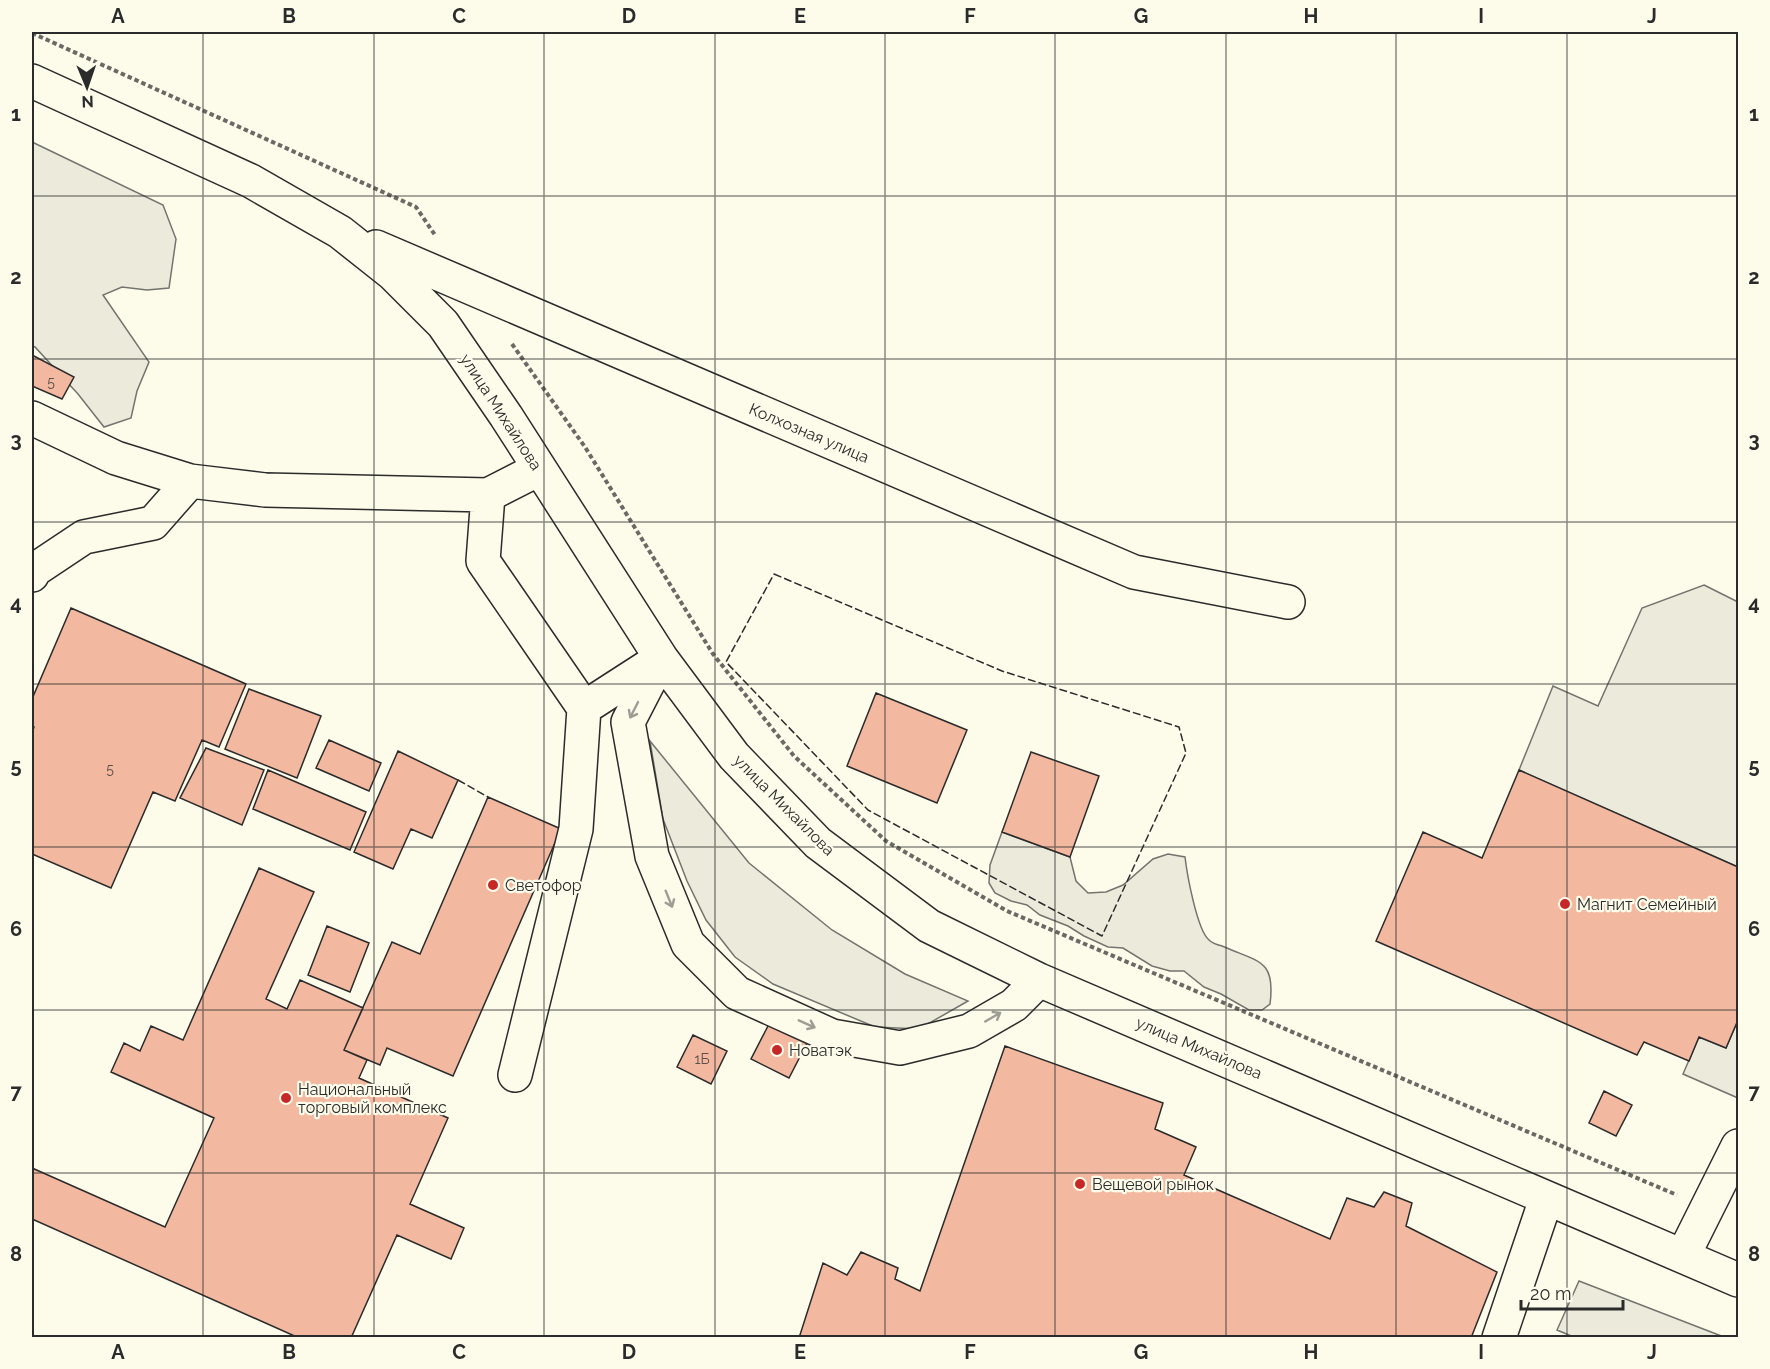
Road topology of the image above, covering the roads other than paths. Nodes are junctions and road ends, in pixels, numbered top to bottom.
1 (32, 81) edge
2 (340, 232) junction
3 (32, 418) edge
4 (539, 469) junction
5 (190, 481) junction
6 (488, 495) junction
7 (32, 574) edge
8 (1288, 602) dead end
9 (661, 658) junction
10 (584, 708) junction
11 (1039, 980) junction
12 (515, 1075) dead end
13 (1738, 1146) edge
14 (1546, 1199) junction
15 (1683, 1257) junction
16 (1738, 1280) edge
17 (1499, 1338) edge

1 - 2 street, улица Михайлова
2 - 4 street, улица Михайлова
2 - 8 street, Колхозная улица
3 - 5 street
4 - 6 street
4 - 9 street, улица Михайлова
5 - 6 street
5 - 7 street
6 - 10 street
9 - 10 street
9 - 11 street, улица Михайлова
9 -> 11 street
10 - 12 street
11 - 14 street, улица Михайлова
13 - 15 street
14 - 15 street, улица Михайлова
14 - 17 street
15 - 16 street, улица Михайлова

